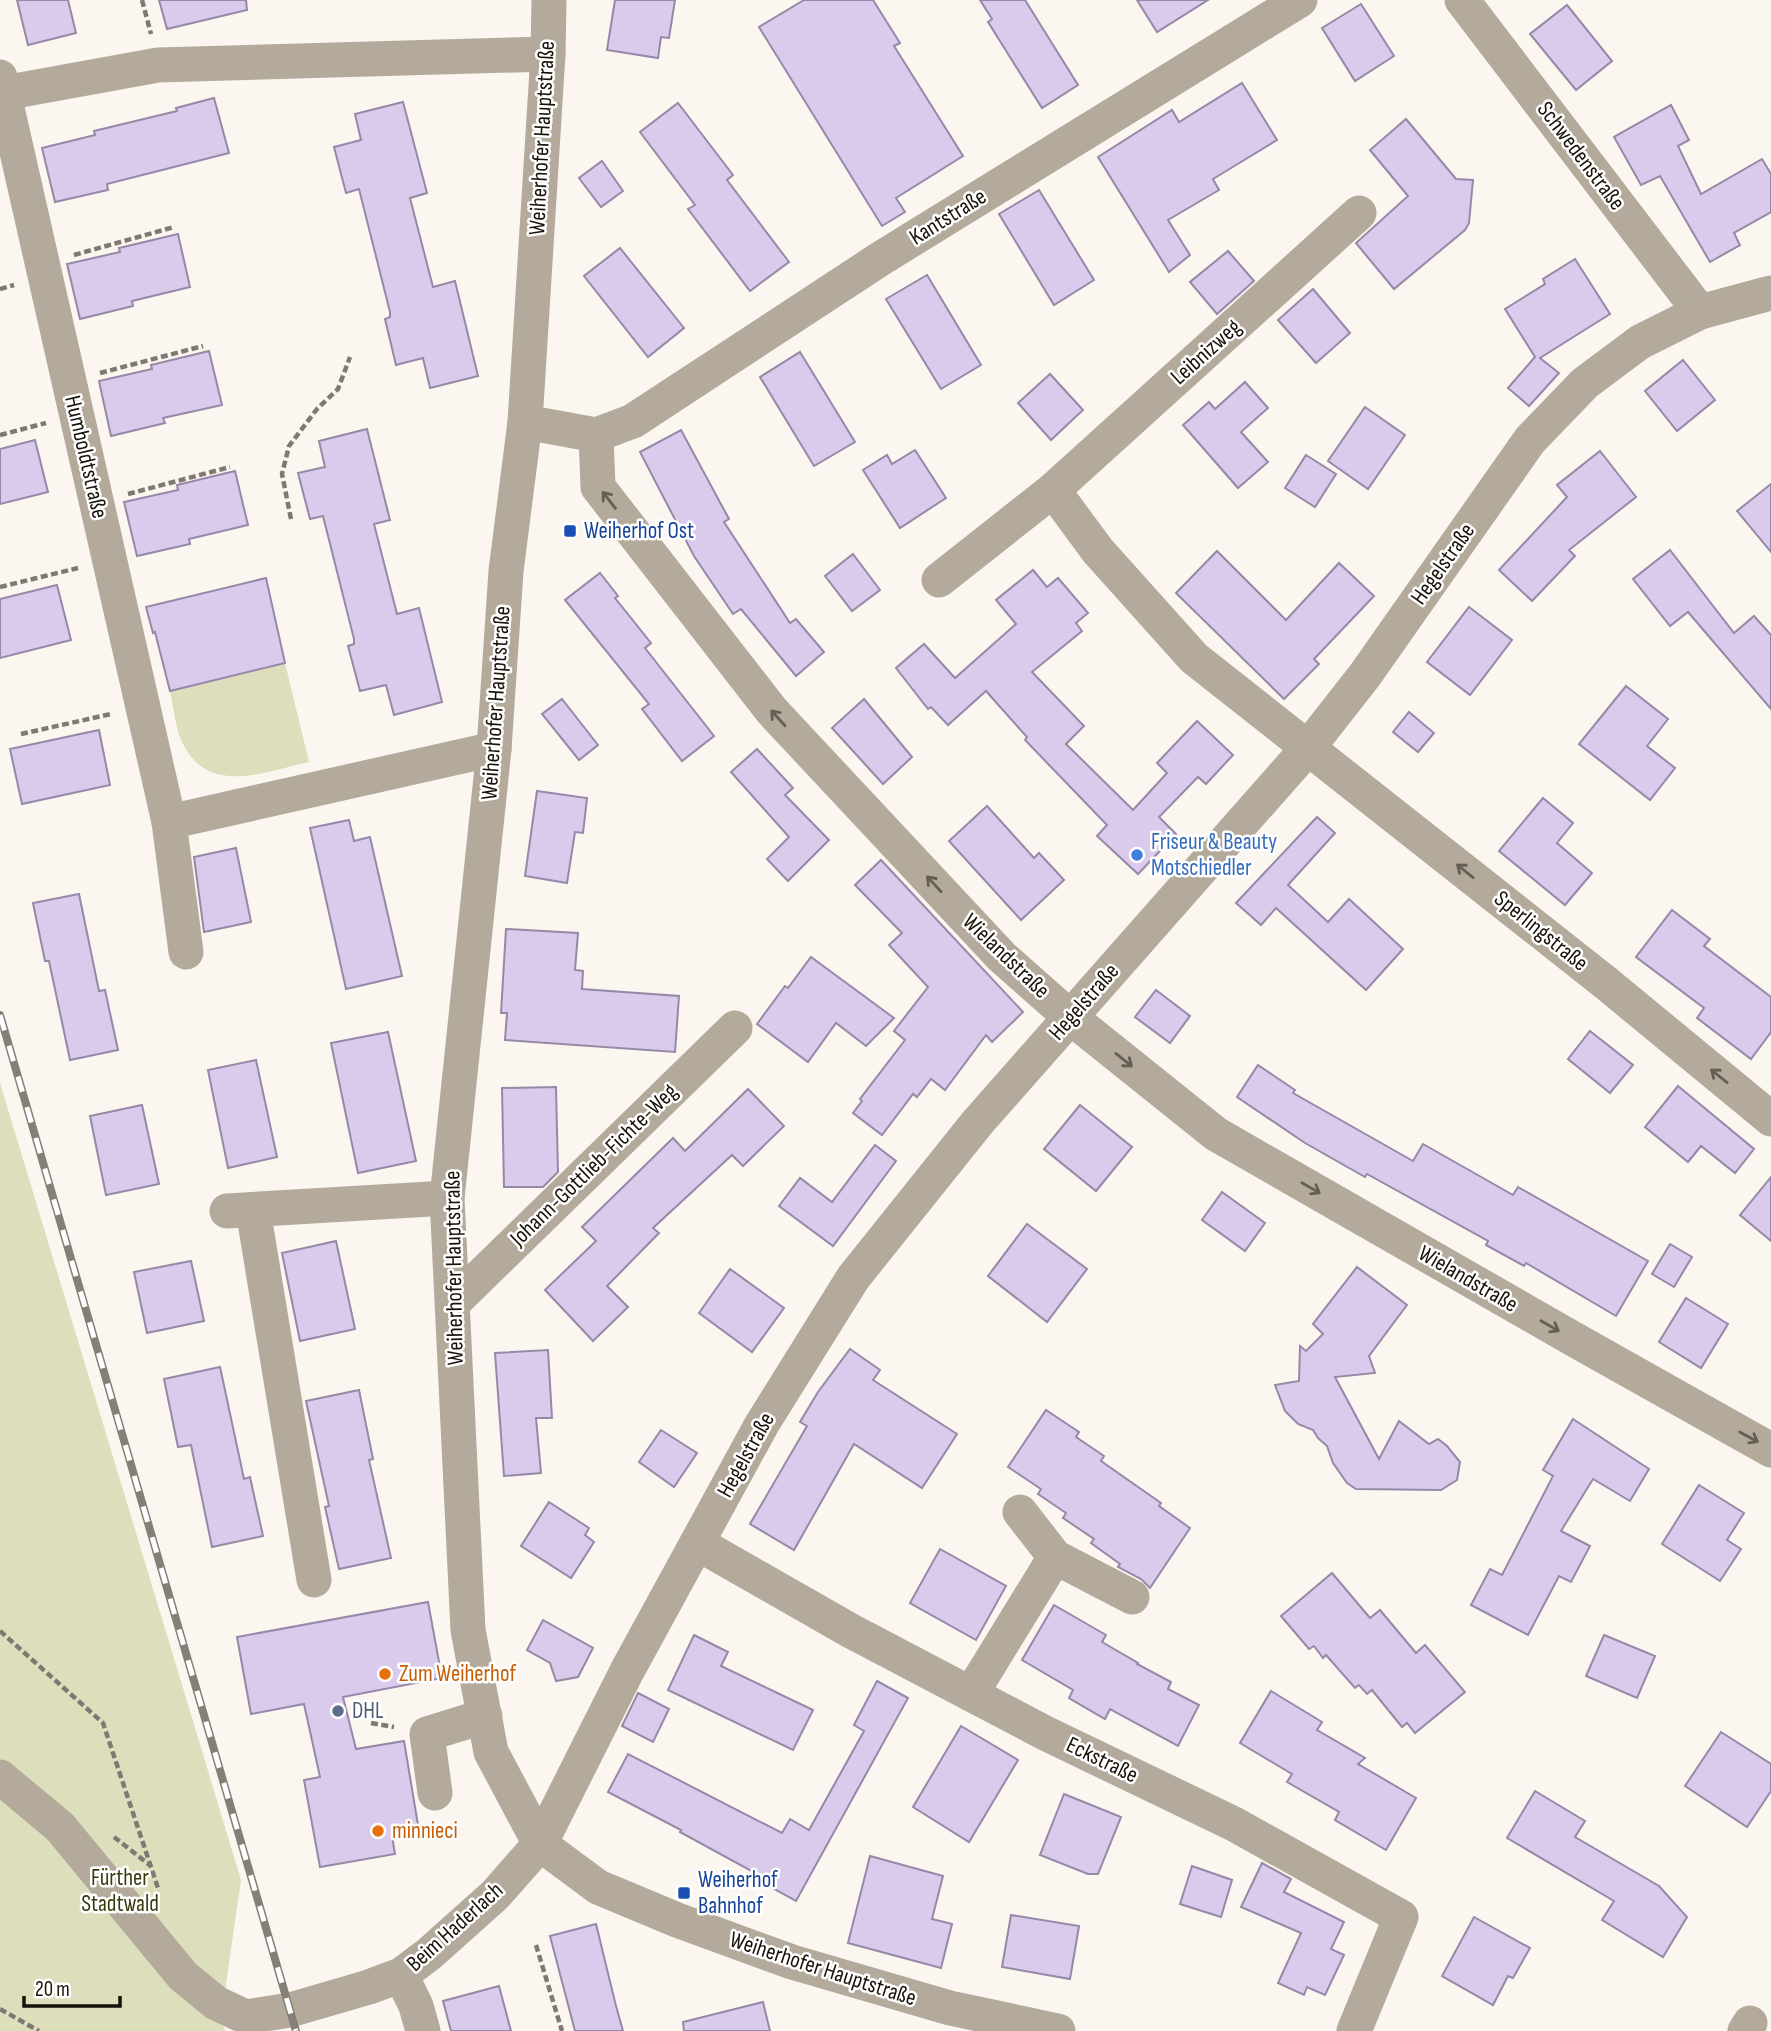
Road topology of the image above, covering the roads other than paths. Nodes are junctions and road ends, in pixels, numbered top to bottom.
1 (549, 0) edge
2 (1300, 0) edge
3 (1462, 0) edge
4 (548, 54) junction
5 (2, 85) edge
6 (1359, 213) dead end
7 (1771, 293) edge
8 (1700, 312) junction
9 (524, 422) junction
10 (596, 435) junction
11 (1053, 490) junction
12 (939, 580) dead end
13 (494, 749) junction
14 (1307, 749) junction
15 (169, 822) junction
16 (186, 952) dead end
17 (1070, 1017) junction
18 (735, 1028) dead end
19 (1771, 1119) edge
20 (447, 1198) junction
21 (453, 1303) junction
22 (1771, 1450) edge
23 (1020, 1512) dead end
24 (697, 1542) junction
25 (1055, 1557) junction
26 (314, 1580) dead end
27 (1132, 1597) dead end
28 (971, 1694) junction
29 (485, 1716) junction
30 (0, 1777) edge
31 (435, 1793) dead end
32 (540, 1844) junction
33 (401, 1975) junction
34 (212, 2017) edge
35 (946, 2020) edge
36 (423, 2031) edge
37 (1058, 2031) edge
38 (1354, 2031) edge

1 - 4 street, Weiherhofer Hauptstraße
2 - 10 street, Kantstraße
3 - 8 street, Schwedenstraße
4 - 5 street, Humboldtstraße
4 - 9 street, Weiherhofer Hauptstraße
5 - 15 street, Humboldtstraße
6 - 11 street, Leibnizweg
7 - 8 street, Hegelstraße
8 - 14 street, Hegelstraße
9 - 10 street
9 - 13 street, Weiherhofer Hauptstraße
17 -> 10 street, Wielandstraße
11 - 12 street, Leibnizweg
11 - 14 street
13 - 15 street
13 - 20 street, Weiherhofer Hauptstraße
14 - 17 street, Hegelstraße
19 -> 14 street, Sperlingstraße
15 - 16 street, Humboldtstraße
17 -> 22 street, Wielandstraße
17 - 24 street, Hegelstraße
18 - 21 street, Johann-Gottlieb-Fichte-Weg
20 - 21 street, Weiherhofer Hauptstraße
20 - 26 street
21 - 29 street, Weiherhofer Hauptstraße
23 - 25 street
24 - 28 street, Eckstraße
24 - 32 street, Hegelstraße
25 - 27 street
25 - 28 street
28 - 38 street, Eckstraße
29 - 31 street
29 - 32 street, Weiherhofer Hauptstraße
30 - 34 street, Beim Haderlach
32 - 33 street, Beim Haderlach
32 - 35 street, Weiherhofer Hauptstraße
33 - 34 street, Beim Haderlach
33 - 36 street
35 - 37 street, Weiherhofer Hauptstraße

